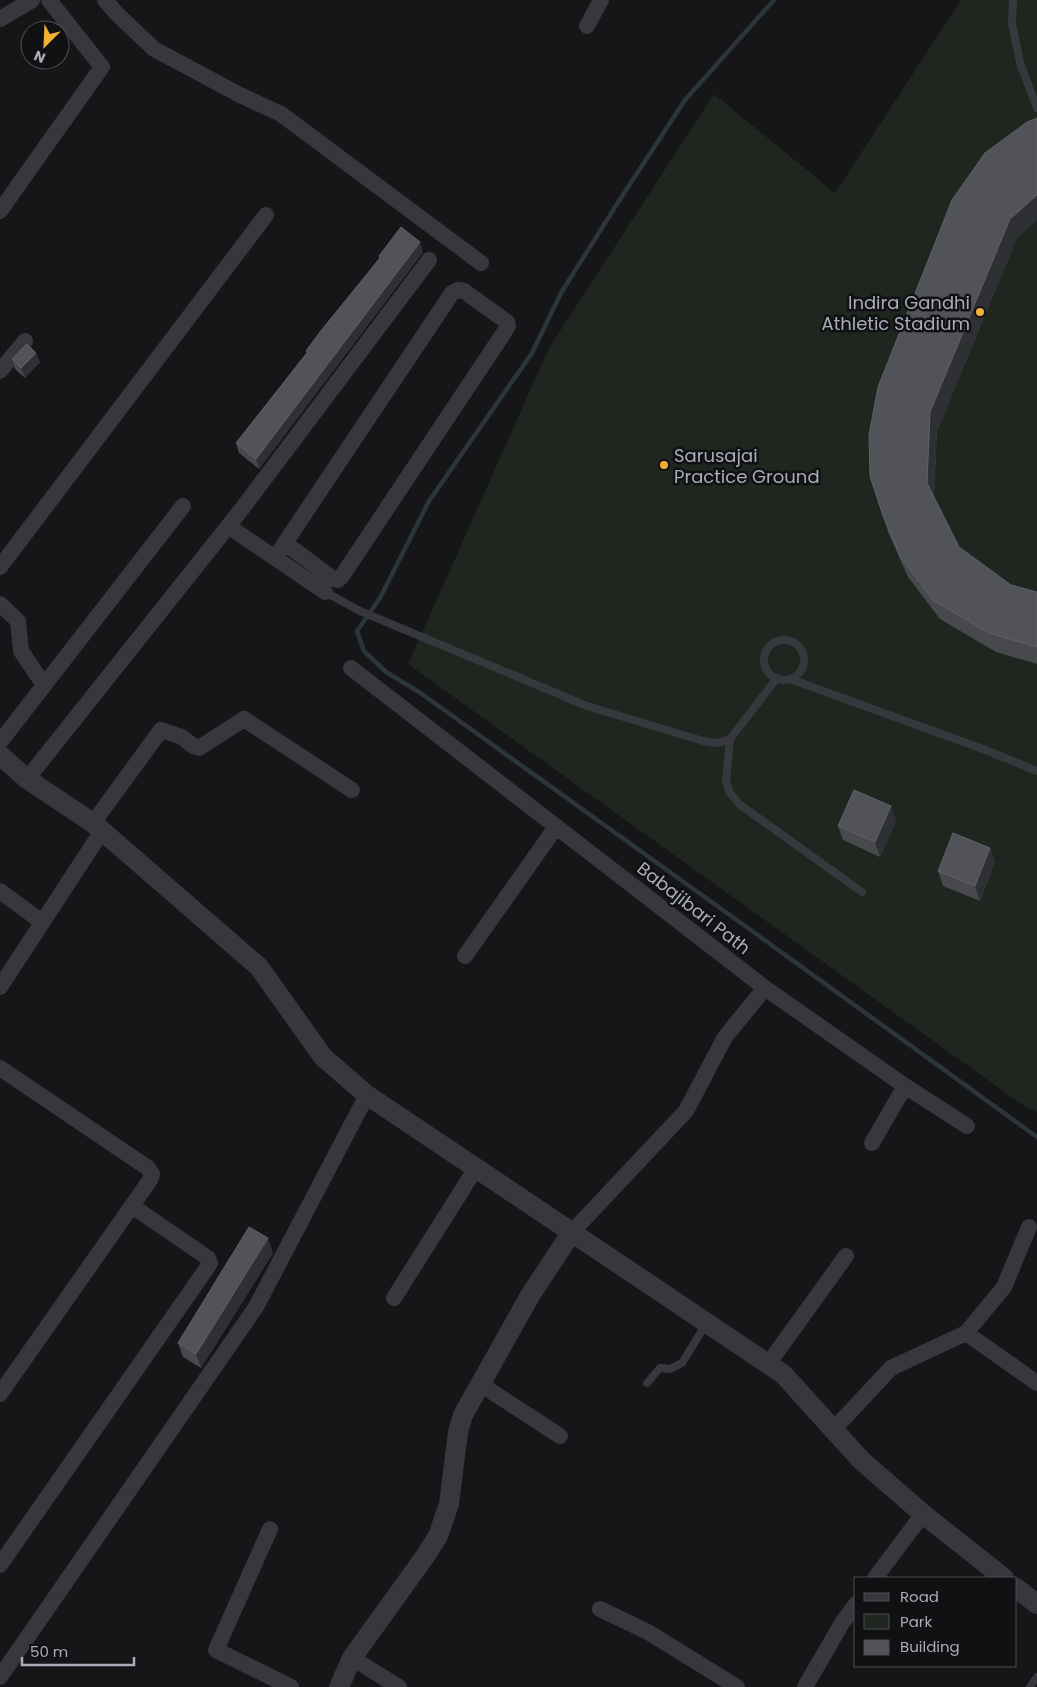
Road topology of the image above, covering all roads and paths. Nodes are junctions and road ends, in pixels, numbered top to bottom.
1 (32, 0) edge
2 (49, 0) edge
3 (105, 0) edge
4 (601, 0) edge
5 (1013, 0) edge
6 (0, 20) edge
7 (587, 26) dead end
8 (1037, 108) edge
9 (0, 211) edge
10 (266, 215) dead end
11 (429, 260) dead end
12 (481, 263) dead end
13 (25, 341) dead end
14 (0, 370) edge
15 (183, 506) dead end
16 (228, 526) junction
17 (285, 543) junction
18 (275, 558) junction
19 (0, 566) edge
20 (325, 592) joint
21 (0, 604) edge
22 (351, 668) dead end
23 (777, 678) junction
24 (790, 678) junction
25 (44, 685) junction
26 (730, 739) junction
27 (0, 742) edge
28 (0, 755) edge
29 (1037, 771) edge
30 (27, 779) junction
31 (352, 790) dead end
32 (97, 827) junction
33 (556, 827) junction
34 (0, 891) edge
35 (862, 892) dead end
36 (42, 922) junction
37 (465, 956) dead end
38 (0, 987) edge
39 (765, 988) junction
40 (0, 1068) edge
41 (905, 1086) junction
42 (366, 1095) junction
43 (967, 1126) dead end
44 (872, 1143) dead end
45 (476, 1168) junction
46 (132, 1206) junction
47 (1029, 1227) dead end
48 (572, 1232) junction
49 (846, 1256) dead end
50 (394, 1298) dead end
51 (707, 1323) junction
52 (966, 1333) junction
53 (768, 1364) junction
54 (648, 1383) dead end
55 (1037, 1383) edge
56 (480, 1384) junction
57 (0, 1394) edge
58 (834, 1430) junction
59 (560, 1436) dead end
60 (923, 1514) junction
61 (270, 1529) dead end
62 (0, 1564) edge
63 (876, 1577) edge
64 (1003, 1577) edge
65 (1017, 1589) edge
66 (1037, 1604) edge
67 (854, 1607) edge
68 (600, 1609) dead end
69 (352, 1658) junction
70 (0, 1677) edge
71 (1037, 1677) edge
72 (291, 1687) edge
73 (339, 1687) edge
74 (399, 1687) edge
75 (737, 1687) edge
76 (805, 1687) edge
77 (1030, 1687) edge

1 - 6 street
2 - 9 street
3 - 12 street
4 - 7 street
5 - 8 lane
10 - 19 street
11 - 16 street
13 - 14 street
15 - 25 street
16 - 18 street
16 - 30 street
17 - 17 street
17 - 18 street
18 - 20 street
20 - 26 lane
21 - 25 street
22 - 33 street, Babajibari Path
23 - 24 lane
23 - 24 lane
23 - 26 lane
24 - 29 lane
25 - 27 street
26 - 35 lane
28 - 30 street
30 - 32 street
31 - 32 street
32 - 36 street
32 - 42 street
33 - 37 street
33 - 39 street, Babajibari Path
34 - 36 street
36 - 38 street
39 - 41 street, Babajibari Path
39 - 48 street
40 - 46 street
41 - 43 street, Babajibari Path
41 - 44 street
42 - 45 street
42 - 70 street
45 - 48 street
45 - 50 street
46 - 57 street
46 - 62 street
47 - 52 street
48 - 51 street
48 - 56 street
49 - 53 street
51 - 53 street
51 - 54 lane
52 - 55 street
52 - 58 street
53 - 58 street
56 - 59 street
56 - 69 street
58 - 60 street
60 - 63 street
60 - 64 street
61 - 72 street
65 - 66 street
67 - 76 street
68 - 75 street
69 - 73 street
69 - 74 street
71 - 77 lane

